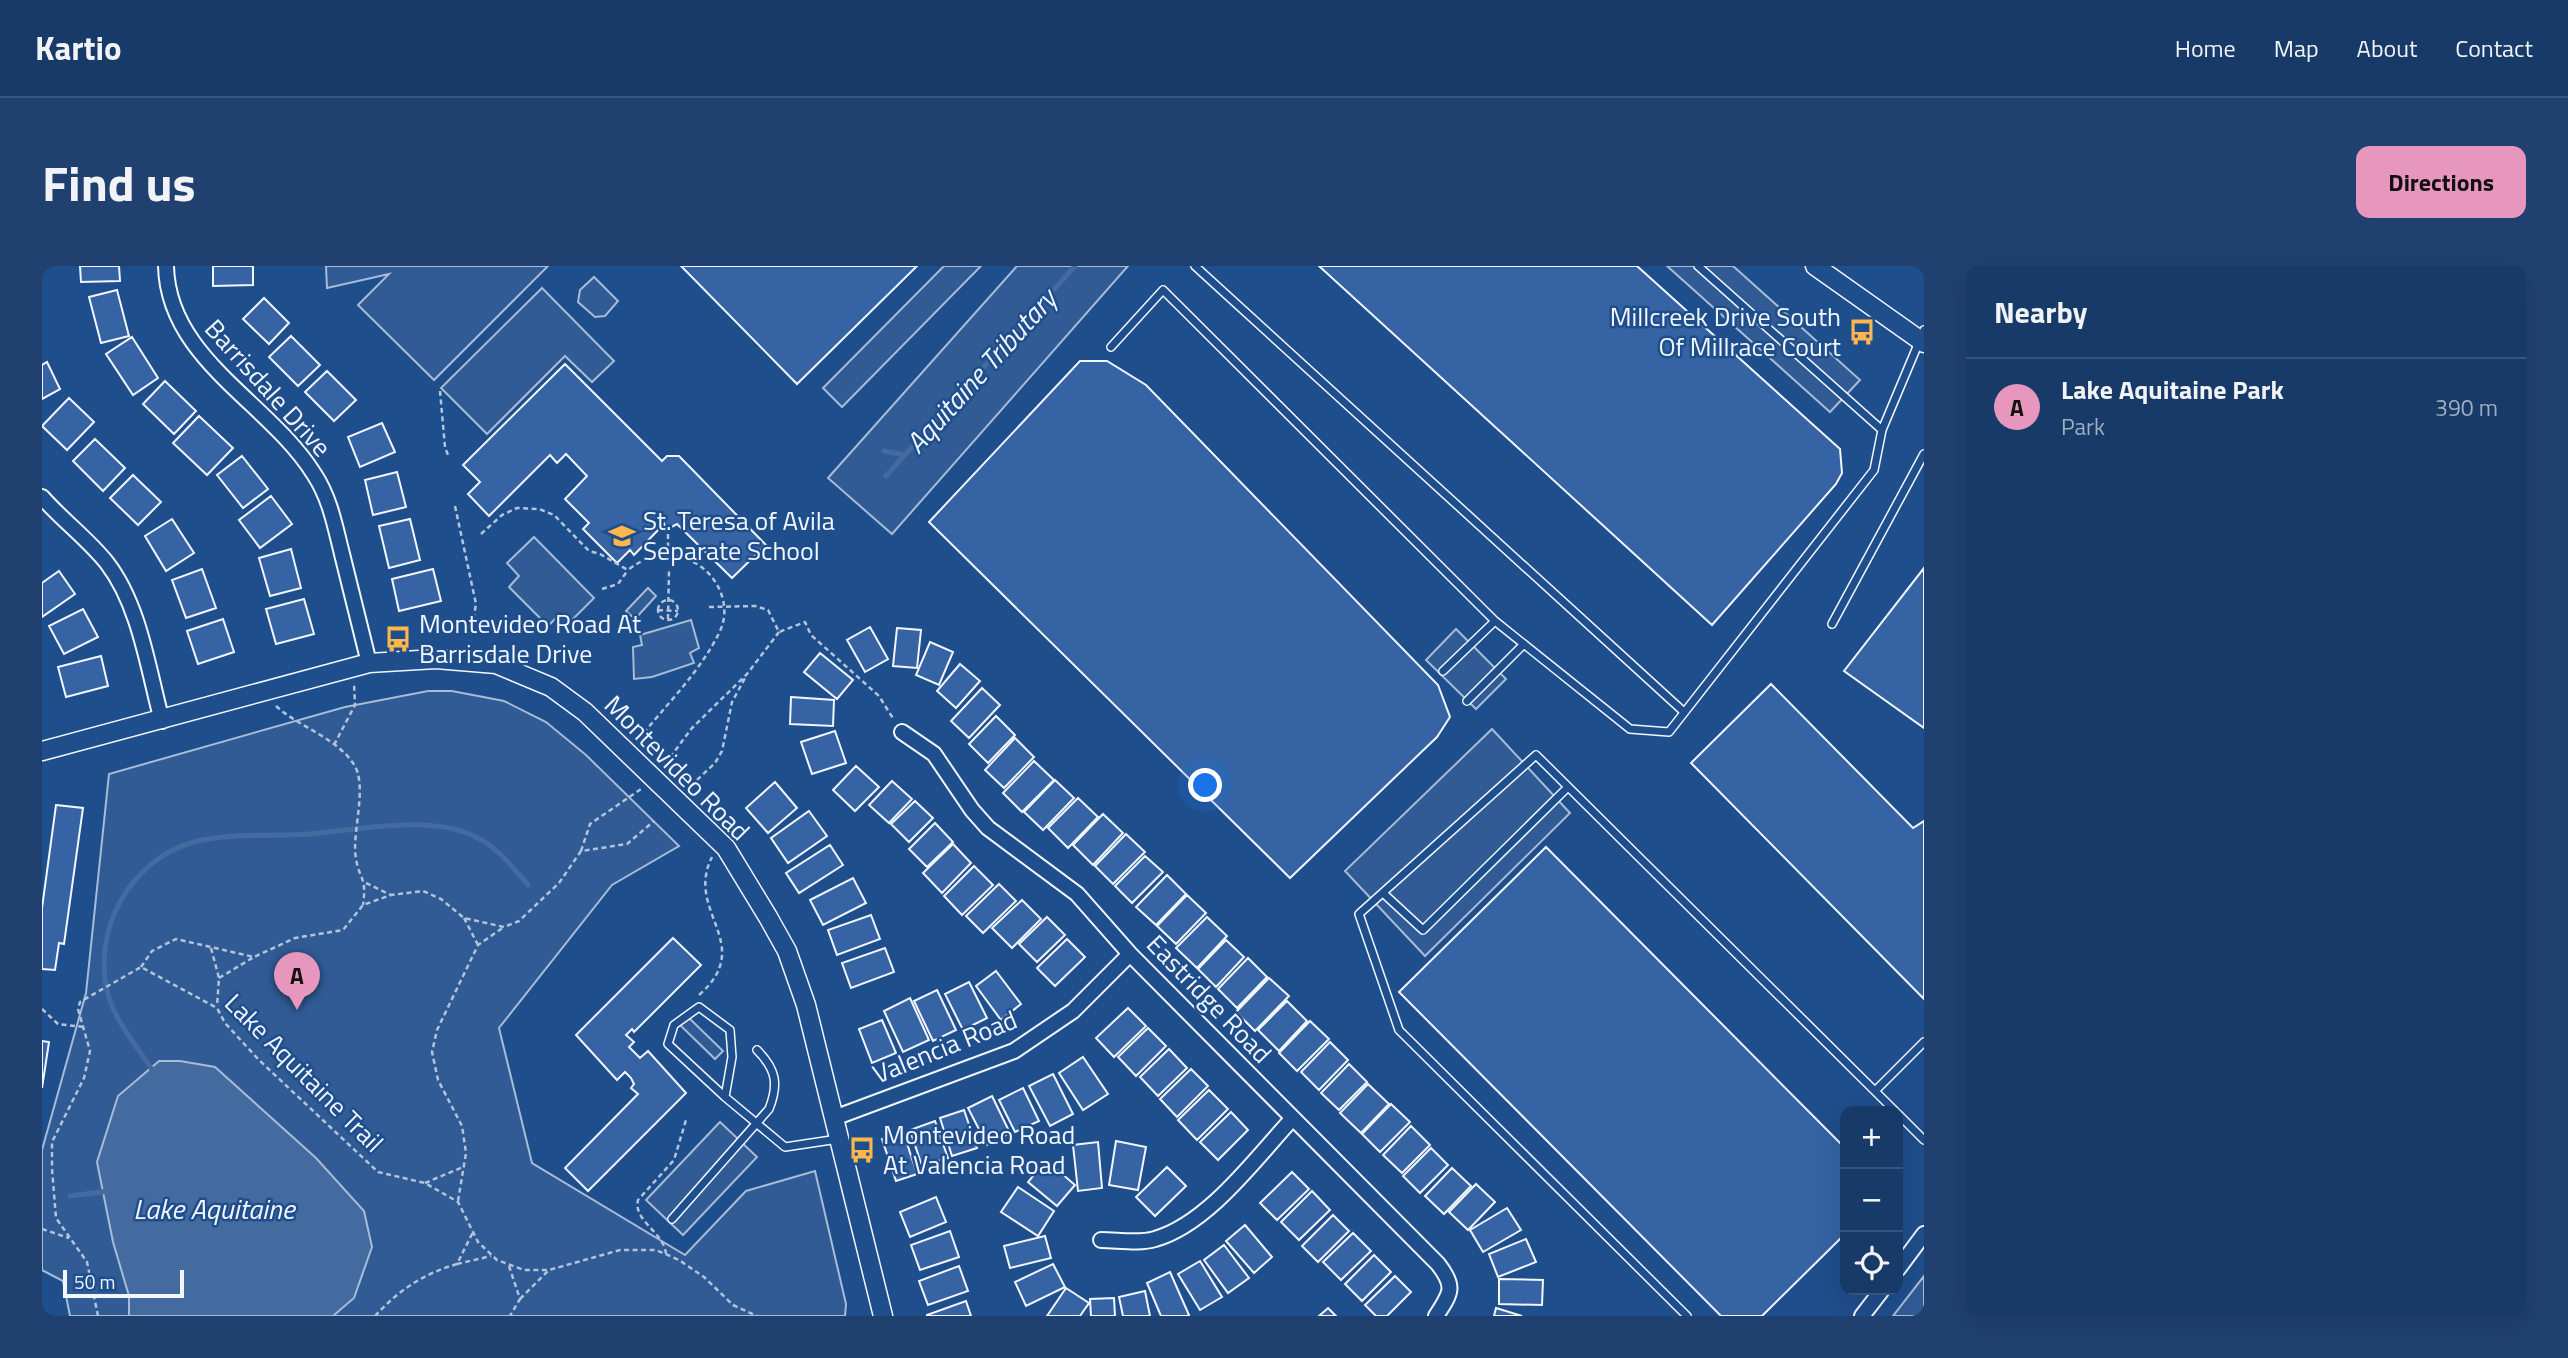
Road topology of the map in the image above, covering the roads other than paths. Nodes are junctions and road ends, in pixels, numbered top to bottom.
1 (166, 266) edge
2 (1195, 266) edge
3 (1698, 266) edge
4 (1815, 266) edge
5 (1922, 338) edge
6 (1111, 347) dead end
7 (1882, 430) junction
8 (1924, 454) edge
9 (45, 507) edge
10 (1495, 621) junction
11 (1832, 624) dead end
12 (1524, 644) junction
13 (361, 665) junction
14 (1443, 671) dead end
15 (1467, 701) dead end
16 (1684, 712) junction
17 (162, 720) junction
18 (902, 732) road end
19 (42, 751) edge
20 (1568, 787) junction
21 (1383, 893) junction
22 (1130, 954) junction
23 (1924, 1042) edge
24 (757, 1050) dead end
25 (1875, 1091) junction
26 (725, 1097) junction
27 (1891, 1106) edge
28 (834, 1118) junction
29 (1903, 1118) edge
30 (1292, 1119) junction
31 (758, 1123) junction
32 (839, 1139) junction
33 (1924, 1140) edge
34 (671, 1219) dead end
35 (1924, 1234) edge
36 (1101, 1240) dead end
37 (1903, 1262) edge
38 (1878, 1295) edge
39 (883, 1316) edge
40 (1436, 1316) edge
41 (1686, 1316) edge
42 (1862, 1316) edge

1 - 13 street, Barrisdale Drive
2 - 16 lane
3 - 7 lane
4 - 5 street
5 - 7 lane
6 - 10 lane
7 - 16 lane
8 - 11 lane
9 - 17 street
10 - 12 lane
10 - 14 lane
12 - 15 lane
12 - 16 lane
13 - 17 street, Montevideo Road
13 - 28 street, Montevideo Road
17 - 19 street, Montevideo Road
18 - 22 street, Eastridge Road
20 - 21 lane
20 - 21 lane
20 - 25 lane
21 - 41 lane
22 - 28 street, Valencia Road
22 - 30 street, Eastridge Road
23 - 25 lane
24 - 31 lane
25 - 27 lane
26 - 26 lane
26 - 31 lane
28 - 32 street, Montevideo Road
29 - 33 lane
30 - 36 street
30 - 40 street, Eastridge Road
31 - 32 lane
31 - 34 lane
32 - 39 street, Montevideo Road
35 - 37 street
38 - 42 street

